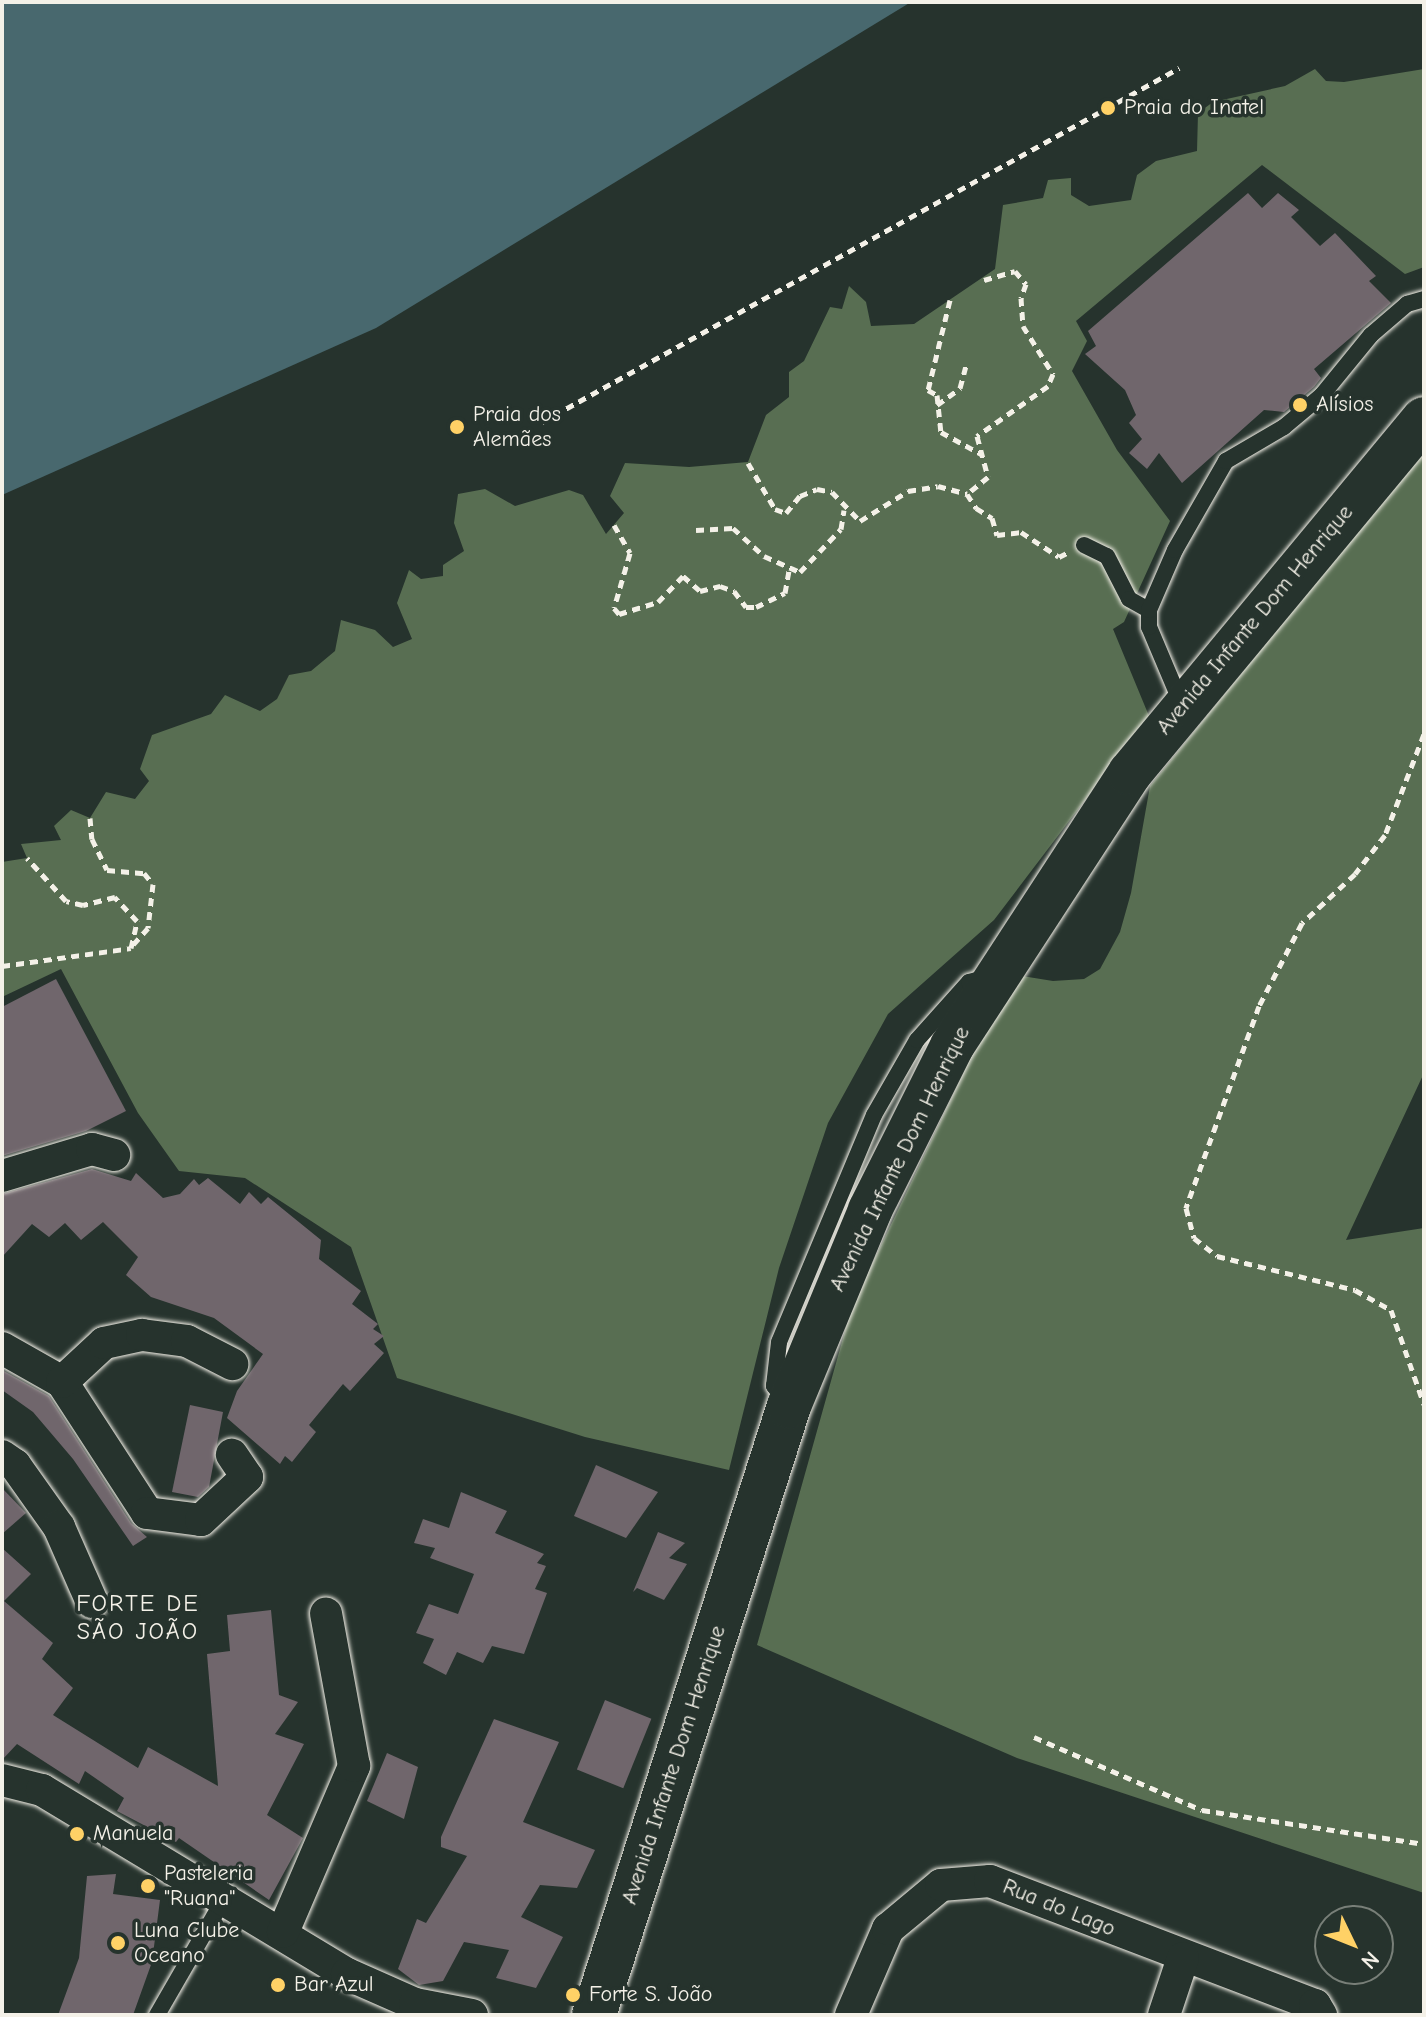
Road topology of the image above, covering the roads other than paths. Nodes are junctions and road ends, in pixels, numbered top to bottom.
1 (1424, 299) edge
2 (1424, 419) edge
3 (1084, 545) road end
4 (1149, 610) junction
5 (1182, 705) junction
6 (114, 1155) dead end
7 (2, 1176) edge
8 (2, 1348) edge
9 (232, 1364) dead end
10 (62, 1382) junction
11 (232, 1455) dead end
12 (2, 1456) edge
13 (92, 1602) dead end
14 (326, 1614) dead end
15 (2, 1780) edge
16 (225, 1897) junction
17 (283, 1932) junction
18 (1183, 1958) junction
19 (414, 2009) edge
20 (157, 2015) edge
21 (472, 2015) edge
22 (594, 2015) edge
23 (851, 2015) edge
24 (1164, 2015) edge
25 (1321, 2015) edge

1 - 4 lane
2 - 5 street, Avenida Infante Dom Henrique
3 - 4 lane
4 - 5 lane
5 - 22 street, Avenida Infante Dom Henrique
6 - 7 street
8 - 10 street
9 - 10 street
10 - 11 street
12 - 13 street
14 - 17 street
15 - 16 street
16 - 17 street
16 - 20 lane
17 - 19 street
18 - 23 street, Rua do Lago
18 - 24 street
18 - 25 street, Rua do Lago
19 - 21 street

